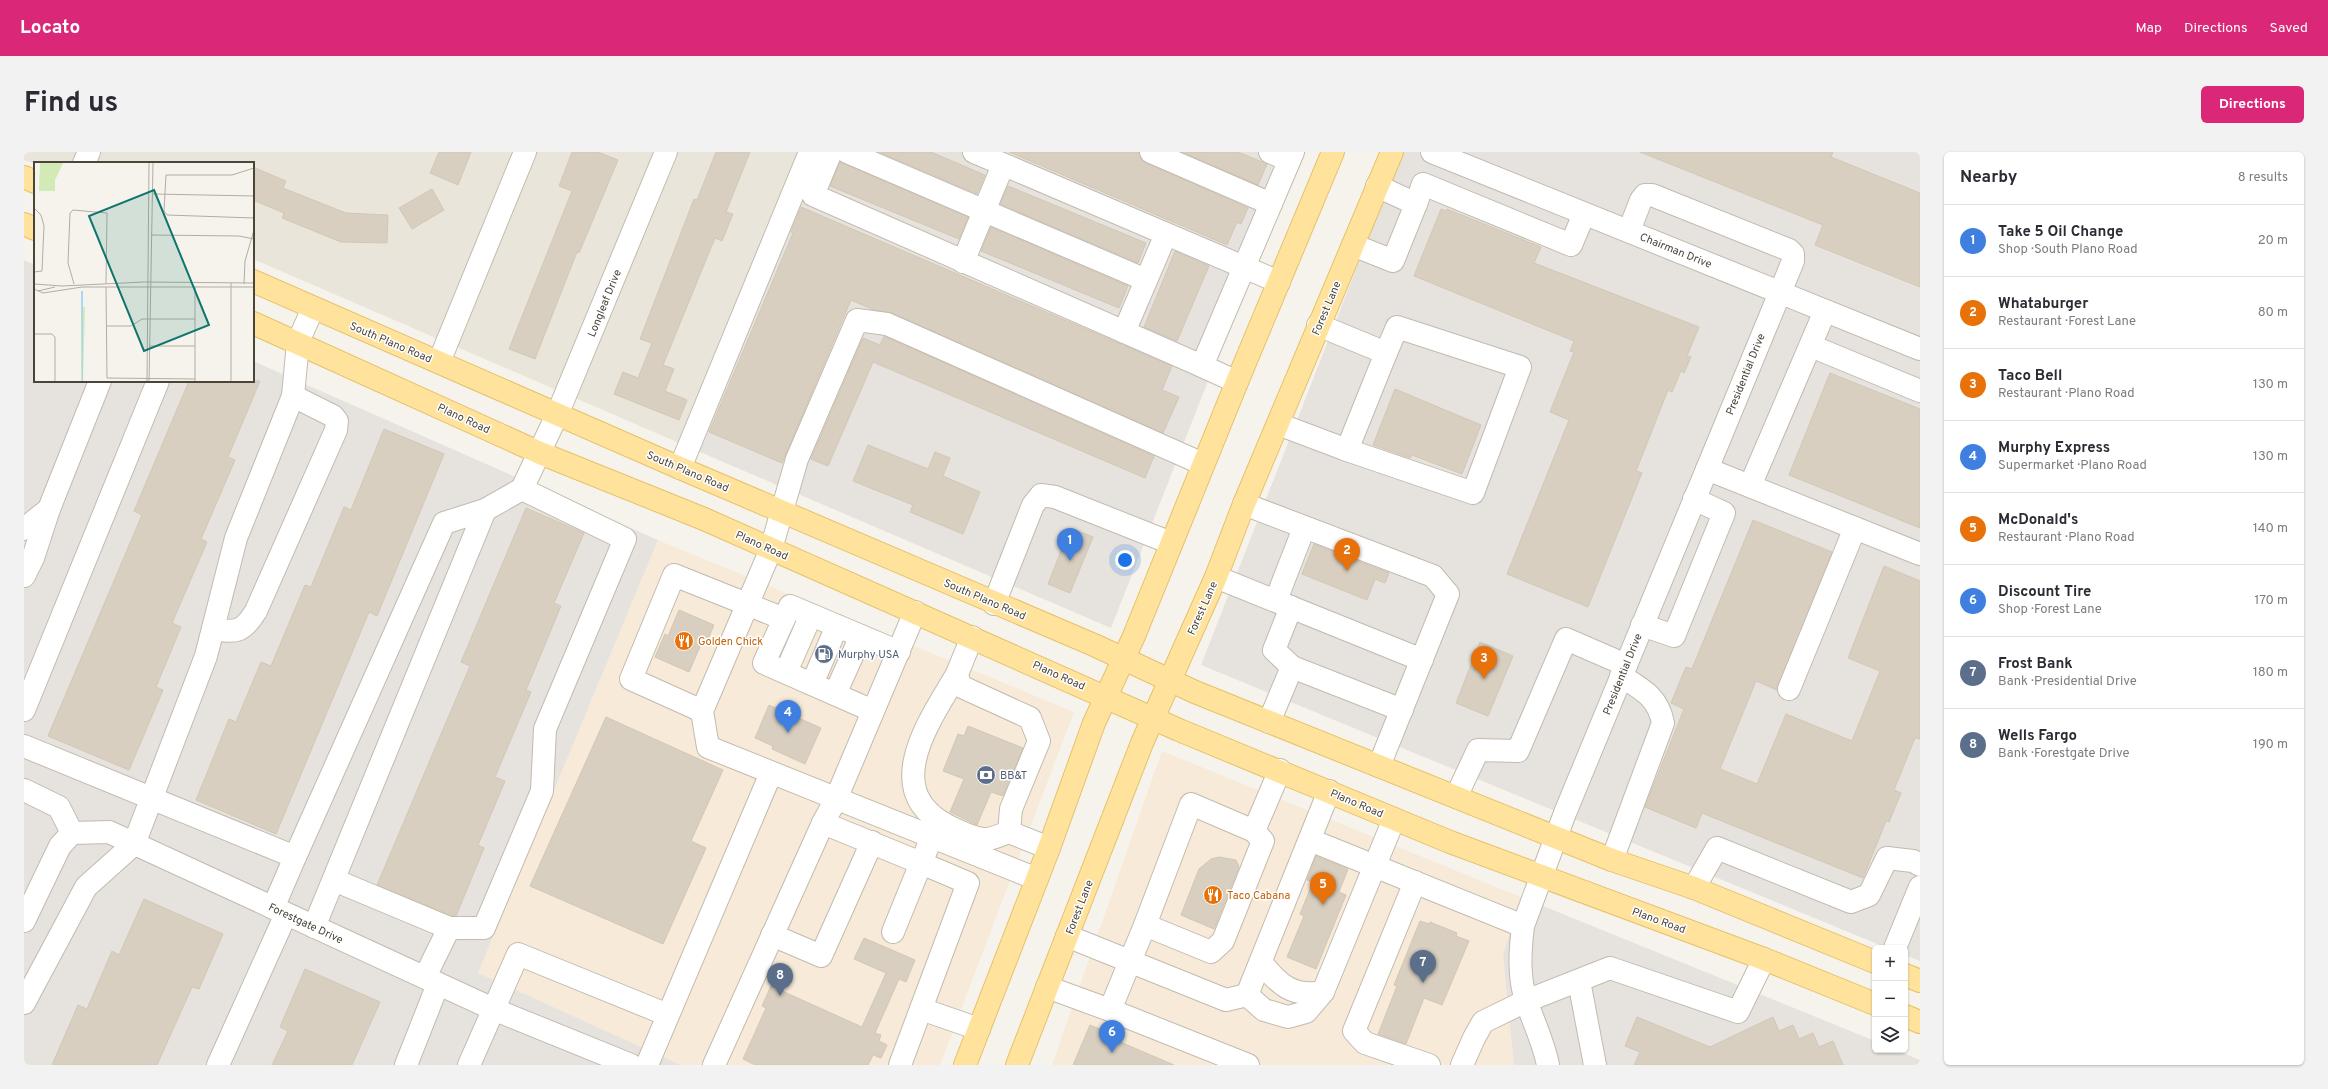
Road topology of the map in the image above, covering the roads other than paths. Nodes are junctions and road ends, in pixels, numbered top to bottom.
1 (89, 152) edge
2 (525, 152) edge
3 (666, 152) edge
4 (810, 152) edge
5 (832, 152) edge
6 (847, 152) edge
7 (974, 152) edge
8 (1151, 152) edge
9 (1333, 152) edge
10 (1392, 152) edge
11 (1432, 152) edge
12 (1284, 155) edge
13 (84, 162) edge
14 (1003, 164) junction
15 (24, 177) edge
16 (34, 182) edge
17 (1377, 186) junction
18 (1271, 204) junction
19 (1416, 204) junction
20 (984, 212) junction
21 (1584, 214) junction
22 (24, 224) edge
23 (34, 228) edge
24 (1629, 232) junction
25 (1166, 234) junction
26 (1352, 245) junction
27 (964, 262) junction
28 (1244, 267) junction
29 (1146, 280) junction
30 (254, 281) edge
31 (1279, 282) junction
32 (1779, 291) junction
33 (313, 308) junction
34 (1825, 311) junction
35 (254, 323) edge
36 (1318, 325) junction
37 (1124, 332) junction
38 (298, 342) junction
39 (1811, 346) junction
40 (1920, 349) edge
41 (1386, 353) junction
42 (439, 362) junction
43 (1202, 366) junction
44 (100, 382) edge
45 (158, 382) edge
46 (1237, 382) junction
47 (1920, 391) edge
48 (293, 396) junction
49 (557, 415) junction
50 (1278, 424) junction
51 (1347, 450) junction
52 (540, 453) junction
53 (1203, 464) junction
54 (680, 468) junction
55 (1707, 469) junction
56 (1750, 486) junction
57 (522, 489) junction
58 (1694, 499) junction
59 (1244, 504) junction
60 (49, 509) junction
61 (485, 510) junction
62 (783, 512) junction
63 (1304, 528) junction
64 (1855, 528) junction
65 (24, 529) edge
66 (1171, 544) junction
67 (771, 549) junction
68 (1920, 554) edge
69 (24, 576) edge
70 (1216, 577) junction
71 (747, 604) junction
72 (994, 604) junction
73 (1284, 604) junction
74 (916, 612) junction
75 (811, 615) junction
76 (784, 619) junction
77 (1642, 625) junction
78 (837, 626) junction
79 (213, 629) junction
80 (861, 636) junction
81 (972, 637) junction
82 (899, 652) junction
83 (1124, 659) junction
84 (1422, 660) junction
85 (1292, 667) junction
86 (1623, 670) junction
87 (786, 672) junction
88 (958, 674) junction
89 (1171, 681) junction
90 (812, 684) junction
91 (1789, 689) dead end
92 (835, 694) junction
93 (1106, 696) junction
94 (24, 710) edge
95 (1402, 710) junction
96 (702, 711) junction
97 (873, 711) junction
98 (1154, 718) junction
99 (1269, 722) junction
100 (24, 746) edge
101 (1379, 766) junction
102 (1280, 770) junction
103 (771, 773) junction
104 (24, 790) edge
105 (1329, 791) junction
106 (1456, 797) junction
107 (836, 799) junction
108 (151, 800) junction
109 (1394, 819) junction
110 (823, 823) junction
111 (1254, 831) junction
112 (1009, 832) junction
113 (72, 833) junction
114 (932, 837) junction
115 (1555, 837) junction
116 (1310, 840) junction
117 (872, 842) junction
118 (134, 844) junction
119 (1049, 848) junction
120 (295, 857) junction
121 (1612, 860) junction
122 (921, 863) junction
123 (1376, 865) junction
124 (1920, 865) edge
125 (1540, 877) junction
126 (1037, 879) junction
127 (334, 880) junction
128 (1415, 882) junction
129 (1920, 887) edge
130 (1694, 888) junction
131 (280, 911) junction
132 (24, 921) edge
133 (1145, 926) junction
134 (1523, 926) junction
135 (314, 927) junction
136 (449, 928) junction
137 (893, 932) dead end
138 (772, 935) junction
139 (1068, 936) junction
140 (1895, 945) edge
141 (1764, 959) junction
142 (1872, 961) edge
143 (1261, 962) junction
144 (1130, 963) junction
145 (1908, 976) edge
146 (431, 980) junction
147 (1580, 980) junction
148 (1920, 981) edge
149 (1047, 986) junction
150 (1323, 992) junction
151 (1247, 995) junction
152 (1526, 1001) junction
153 (1872, 1001) edge
154 (24, 1003) edge
155 (494, 1009) junction
156 (921, 1009) junction
157 (1110, 1010) junction
158 (668, 1015) junction
159 (1908, 1017) edge
160 (1920, 1022) edge
161 (979, 1029) junction
162 (717, 1064) edge
163 (218, 1065) edge
164 (406, 1065) edge
165 (469, 1065) edge
166 (631, 1065) edge
167 (647, 1065) edge
168 (900, 1065) edge
169 (965, 1065) edge
170 (1017, 1065) edge
171 (1248, 1065) edge
172 (1429, 1065) edge
173 (1462, 1065) edge
174 (1548, 1065) edge
175 (1595, 1065) edge

1 - 13 street
2 - 42 street
3 - 49 street, Longleaf Drive
4 - 54 street
5 - 27 street
6 - 20 street
7 - 14 street
8 - 18 street
9 - 31 main road
10 - 17 main road, Forest Lane
11 - 21 street, Chairman Drive
12 - 18 street
14 - 20 street
14 - 25 street
15 - 16 main road
17 - 19 street
17 - 26 main road, Forest Lane
18 - 28 street
19 - 21 street
19 - 26 street
20 - 27 street
20 - 29 street
21 - 24 street, Chairman Drive
22 - 23 main road
24 - 32 street, Chairman Drive
24 - 32 street, Presidential Drive
25 - 28 street
25 - 29 street
26 - 36 main road, Forest Lane
27 - 37 street
28 - 31 street
28 - 43 street
29 - 37 street
30 - 33 main road, South Plano Road
31 - 46 main road
32 - 34 street, Chairman Drive
32 - 55 street, Presidential Drive
33 - 38 street
33 - 42 main road, South Plano Road
34 - 39 street
34 - 40 street, Chairman Drive
35 - 38 main road, Plano Road
36 - 41 street
36 - 50 main road, Forest Lane
37 - 43 street
38 - 48 street
38 - 52 main road, Plano Road
39 - 47 street
39 - 56 street
41 - 51 street
41 - 51 street
42 - 49 main road, South Plano Road
43 - 46 street
44 - 60 street
45 - 94 street
46 - 53 main road
48 - 79 street
48 - 79 street
49 - 52 street, Longleaf Drive
49 - 54 main road, South Plano Road
50 - 51 street
50 - 59 main road, Forest Lane
52 - 57 street, Longleaf Drive
52 - 67 main road, Plano Road
53 - 62 street
53 - 66 main road
54 - 62 main road, South Plano Road
55 - 56 street
55 - 58 street, Presidential Drive
56 - 64 street
57 - 61 street
57 - 136 street
58 - 77 street, Presidential Drive
58 - 77 street
59 - 63 street
59 - 70 main road, Forest Lane
60 - 65 street
60 - 69 street
61 - 120 street
61 - 127 street
62 - 67 street
62 - 72 main road, South Plano Road
63 - 73 street
63 - 84 street
64 - 68 street
64 - 91 street
66 - 72 street
66 - 83 main road
67 - 71 street
67 - 74 main road, Plano Road
70 - 73 street
70 - 89 main road, Forest Lane
71 - 76 street
71 - 96 street
71 - 96 street
72 - 83 main road, South Plano Road
73 - 84 street
73 - 85 street
74 - 81 main road, Plano Road
74 - 82 street
75 - 76 street
75 - 78 street
75 - 87 street
76 - 87 street
77 - 86 street, Presidential Drive
78 - 80 street
78 - 90 street
79 - 108 street
80 - 82 street
80 - 92 street
81 - 88 street
81 - 93 main road, Plano Road
82 - 97 street
83 - 89 main road
83 - 93 main road
84 - 95 street
85 - 95 street
85 - 99 street
86 - 106 street
86 - 115 street, Presidential Drive
86 - 121 street
87 - 90 street
88 - 112 street
88 - 112 street
89 - 98 main road, Forest Lane
89 - 99 main road
90 - 92 street
92 - 97 street
93 - 98 main road, Plano Road
93 - 119 main road
95 - 101 street
96 - 103 street
97 - 107 street
98 - 102 main road, Plano Road
98 - 139 main road, Forest Lane
99 - 101 main road
100 - 108 street
101 - 106 main road
102 - 105 main road, Plano Road
102 - 111 street
103 - 107 street
103 - 158 street
104 - 113 street
105 - 109 main road, Plano Road
105 - 116 street
106 - 115 main road
107 - 110 street
107 - 114 street
108 - 118 street
108 - 120 street
109 - 123 street
109 - 125 main road, Plano Road
110 - 117 street
110 - 138 street
111 - 133 street
111 - 133 street
112 - 119 street
113 - 118 street, Forestgate Drive
113 - 132 street
114 - 122 street
114 - 126 street
115 - 121 main road
115 - 125 street, Presidential Drive
116 - 123 street
116 - 143 street
117 - 122 street
117 - 138 street
118 - 131 street, Forestgate Drive
118 - 154 street
119 - 126 main road
120 - 131 street
121 - 130 main road
122 - 137 street
122 - 156 street
123 - 128 street
123 - 150 street
124 - 130 street
125 - 134 street, Presidential Drive
125 - 141 main road, Plano Road
126 - 161 main road
127 - 135 street
127 - 136 street
128 - 134 street
128 - 172 street
129 - 140 street
130 - 142 main road
131 - 135 street, Forestgate Drive
131 - 163 street
133 - 144 street
134 - 152 street, Presidential Drive
135 - 146 street, Forestgate Drive
136 - 146 street
138 - 162 street
139 - 144 street
139 - 149 main road, Forest Lane
141 - 147 street
141 - 153 main road, Plano Road
143 - 150 street
143 - 151 street
144 - 151 street
144 - 157 street
145 - 148 main road
146 - 155 street, Forestgate Drive
146 - 164 street
147 - 152 street
147 - 175 street
149 - 157 street
149 - 170 main road, Forest Lane
150 - 151 street
152 - 173 street
152 - 174 street, Presidential Drive
155 - 158 street
155 - 165 street
155 - 166 street, Forestgate Drive
156 - 161 street
156 - 168 street
157 - 171 street
158 - 167 street
159 - 160 main road
161 - 169 main road

